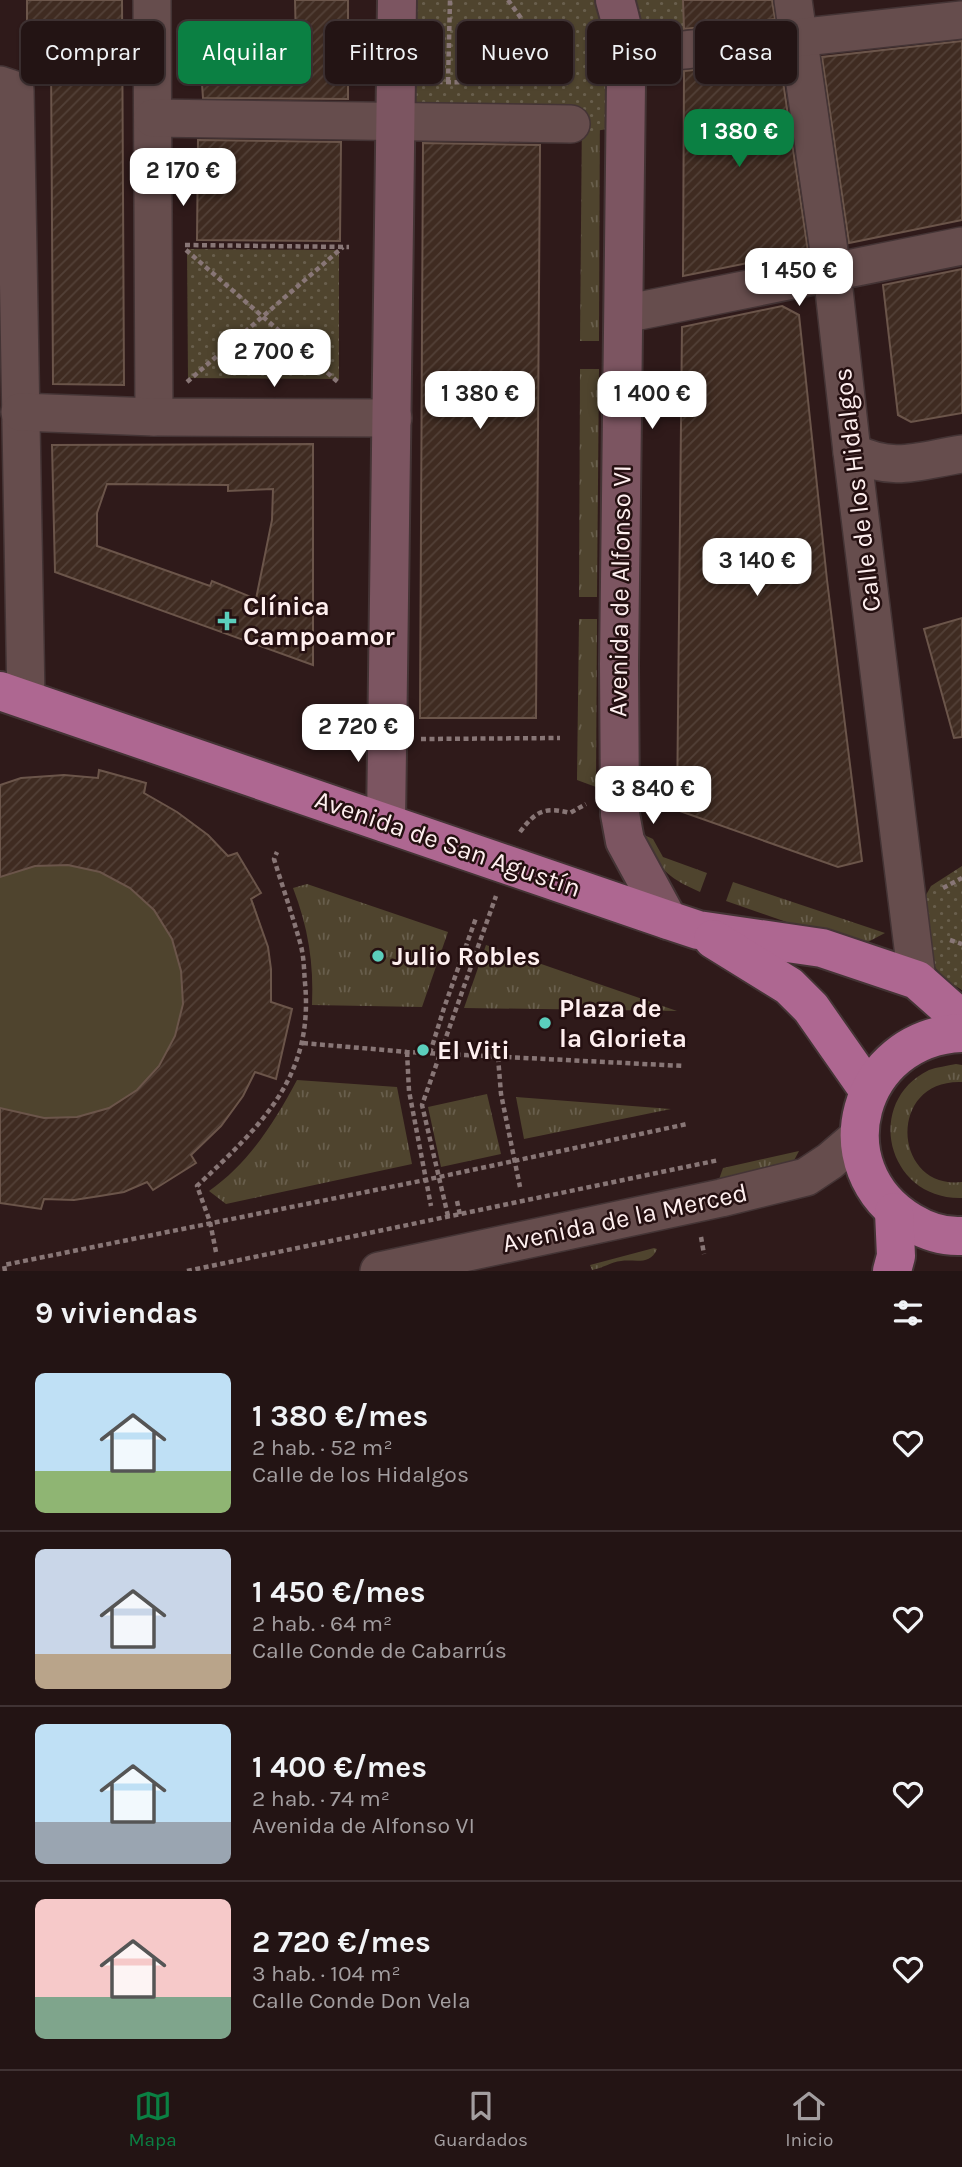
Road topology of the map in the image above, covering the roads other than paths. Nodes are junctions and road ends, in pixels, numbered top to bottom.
1 (152, 0) edge
2 (397, 0) edge
3 (614, 0) edge
4 (793, 0) edge
5 (962, 20) edge
6 (620, 21) edge
7 (798, 37) junction
8 (681, 50) edge
9 (628, 84) edge
10 (0, 85) edge
11 (153, 118) junction
12 (396, 121) junction
13 (571, 124) dead end
14 (962, 246) edge
15 (832, 272) junction
16 (624, 314) junction
17 (20, 412) junction
18 (154, 417) junction
19 (393, 418) junction
20 (852, 452) junction
21 (962, 454) edge
22 (13, 696) edge
23 (386, 823) junction
24 (683, 925) junction
25 (917, 980) junction
26 (962, 1020) edge
27 (962, 1033) edge
28 (869, 1091) junction
29 (859, 1136) junction
30 (894, 1212) junction
31 (962, 1236) edge
32 (379, 1271) edge
33 (892, 1271) edge

1 - 11 street
2 - 12 main road
3 - 6 main road, Avenida de Alfonso VI
4 - 7 street, Calle de los Hidalgos
5 - 7 street
7 - 8 street
7 - 15 street, Calle de los Hidalgos
9 - 16 main road, Avenida de Alfonso VI
10 - 17 street
11 - 12 street
11 - 18 street
12 - 13 street
12 - 19 main road
14 - 15 street
15 - 16 street
15 - 20 street, Calle de los Hidalgos
16 - 24 main road, Avenida de Alfonso VI
17 - 18 street
17 - 22 street
18 - 19 street
19 - 23 main road
20 - 21 street
20 - 25 street, Calle de los Hidalgos
22 - 23 highway, Avenida de San Agustín
23 - 24 highway, Avenida de San Agustín
24 - 25 highway, Avenida de San Agustín
24 - 28 highway, Avenida de San Agustín
25 - 26 highway, Avenida de San Agustín
27 - 28 highway
28 - 29 highway
29 - 30 highway
29 - 32 street, Avenida de la Merced
30 - 31 highway
30 - 33 highway

